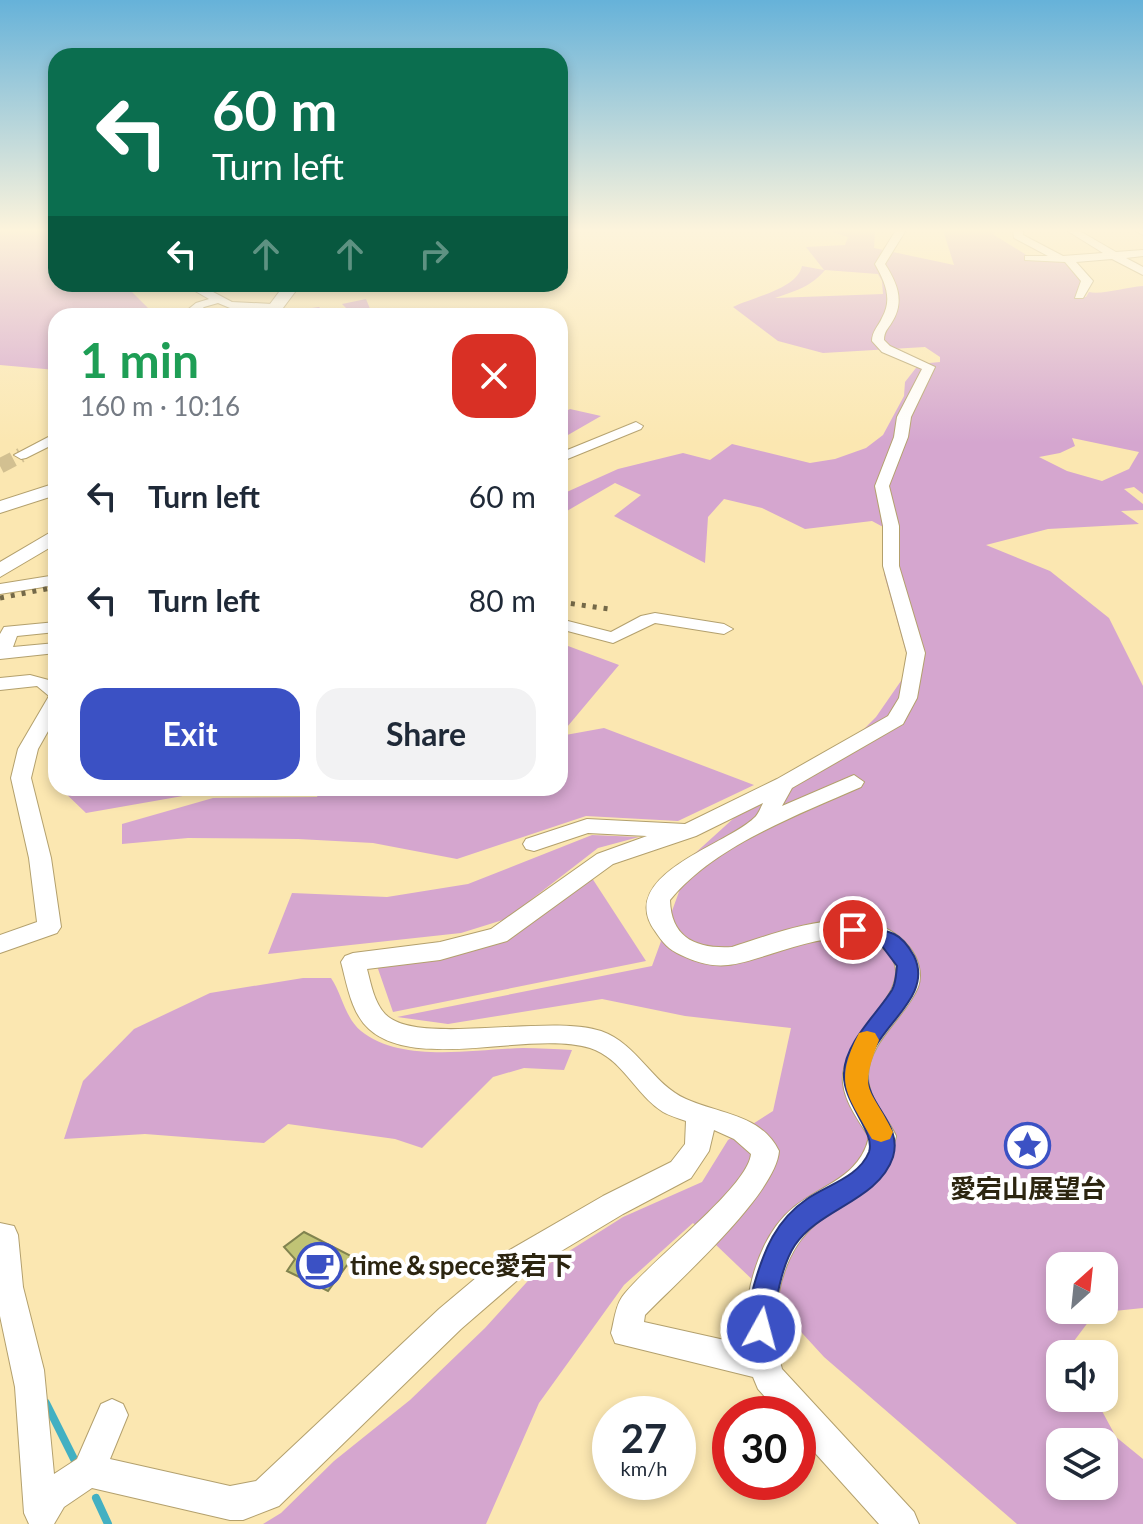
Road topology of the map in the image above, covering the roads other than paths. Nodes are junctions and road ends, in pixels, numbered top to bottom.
1 (221, 301) edge
2 (894, 301) edge
3 (250, 308) edge
4 (636, 426) dead end
5 (48, 441) edge
6 (21, 455) tunnel mouth
7 (568, 455) edge
8 (48, 492) edge
9 (0, 507) edge
10 (48, 540) edge
11 (0, 571) edge
12 (48, 581) edge
13 (0, 589) edge
14 (568, 626) edge
15 (48, 628) edge
16 (724, 629) dead end
17 (48, 649) edge
18 (0, 654) edge
19 (48, 683) edge
20 (0, 684) edge
21 (48, 714) edge
22 (854, 782) dead end
23 (784, 784) junction
24 (762, 823) junction
25 (681, 832) junction
26 (534, 844) dead end
27 (0, 944) edge
28 (697, 1114) junction
29 (4, 1235) dead end
30 (3, 1279) edge
31 (764, 1364) junction
32 (112, 1415) dead end
33 (89, 1471) junction
34 (37, 1520) edge
35 (902, 1524) edge

1 - 3 street
2 - 23 street
4 - 7 street
5 - 6 street
8 - 9 street
10 - 11 street
12 - 13 street
14 - 16 street
15 - 18 street
17 - 18 street
19 - 20 street
21 - 27 street
22 - 24 street
23 - 24 street
23 - 25 street
24 - 31 street
25 - 26 street
25 - 28 street
28 - 31 street
28 - 33 street
29 - 30 street
30 - 34 street
31 - 35 street
32 - 33 street
33 - 34 street

